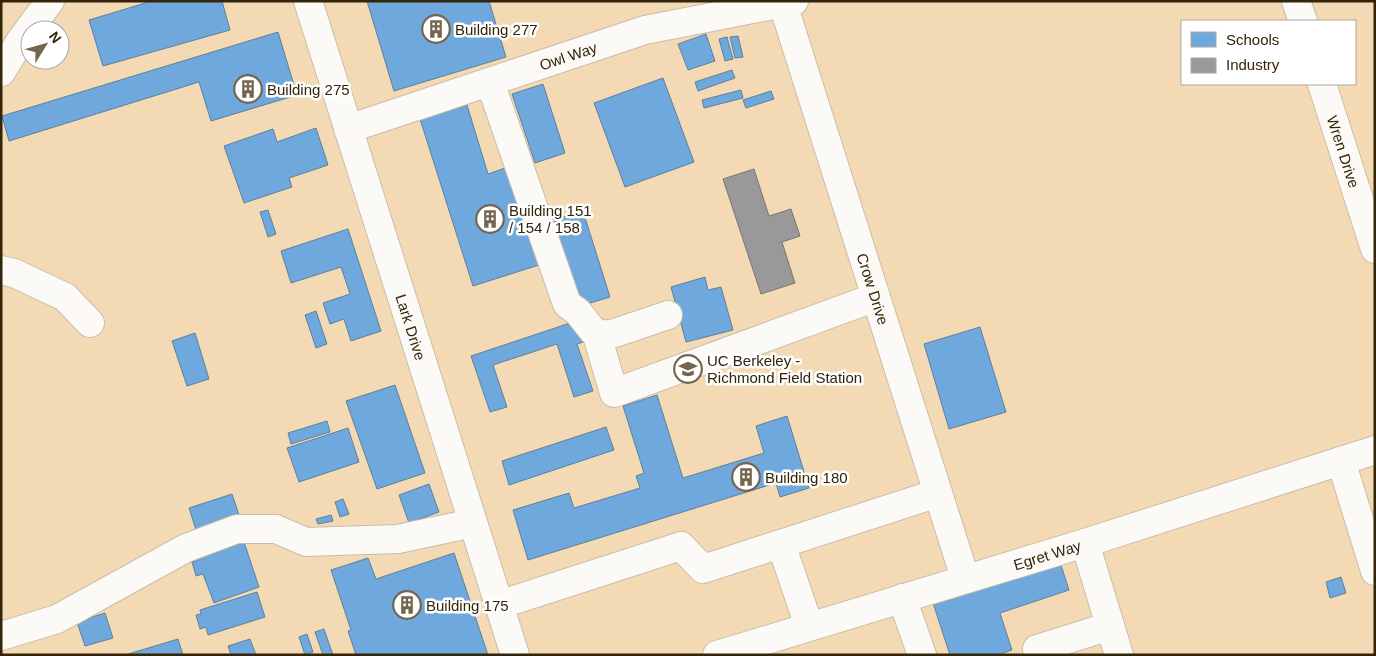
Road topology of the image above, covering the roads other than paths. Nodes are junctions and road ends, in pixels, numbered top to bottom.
1 (50, 1) edge
2 (308, 1) edge
3 (1296, 1) edge
4 (786, 2) edge
5 (1303, 20) edge
6 (11, 33) edge
7 (1, 72) edge
8 (490, 82) junction
9 (1322, 85) edge
10 (348, 129) junction
11 (1375, 249) edge
12 (1, 270) edge
13 (876, 297) junction
14 (668, 315) dead end
15 (90, 323) dead end
16 (596, 332) junction
17 (1375, 450) edge
18 (1341, 461) junction
19 (938, 493) junction
20 (1366, 509) edge
21 (473, 524) junction
22 (1085, 542) junction
23 (781, 544) junction
24 (1375, 571) edge
25 (965, 578) junction
26 (902, 598) junction
27 (499, 605) junction
28 (809, 626) junction
29 (1110, 626) junction
30 (1, 636) edge
31 (1038, 649) dead end
32 (515, 655) edge
33 (717, 655) edge
34 (922, 655) edge
35 (1119, 655) edge

1 - 6 street
2 - 10 street, Lark Drive
3 - 5 street
4 - 8 street, Owl Way
4 - 13 street, Crow Drive
6 - 7 street
8 - 10 street, Owl Way
8 - 16 street
9 - 11 street, Wren Drive
10 - 21 street, Lark Drive
12 - 15 street
13 - 16 street
13 - 19 street, Crow Drive
14 - 16 street
17 - 18 street, Egret Way
18 - 20 street
18 - 22 street, Egret Way
19 - 23 street
19 - 25 street, Crow Drive
20 - 24 street
21 - 27 street, Lark Drive
21 - 30 street
22 - 25 street, Egret Way
22 - 29 street
23 - 27 street
23 - 28 street
25 - 26 street, Egret Way
26 - 28 street, Egret Way
26 - 34 street
27 - 32 street, Lark Drive
28 - 33 street, Egret Way
29 - 31 street
29 - 35 street

